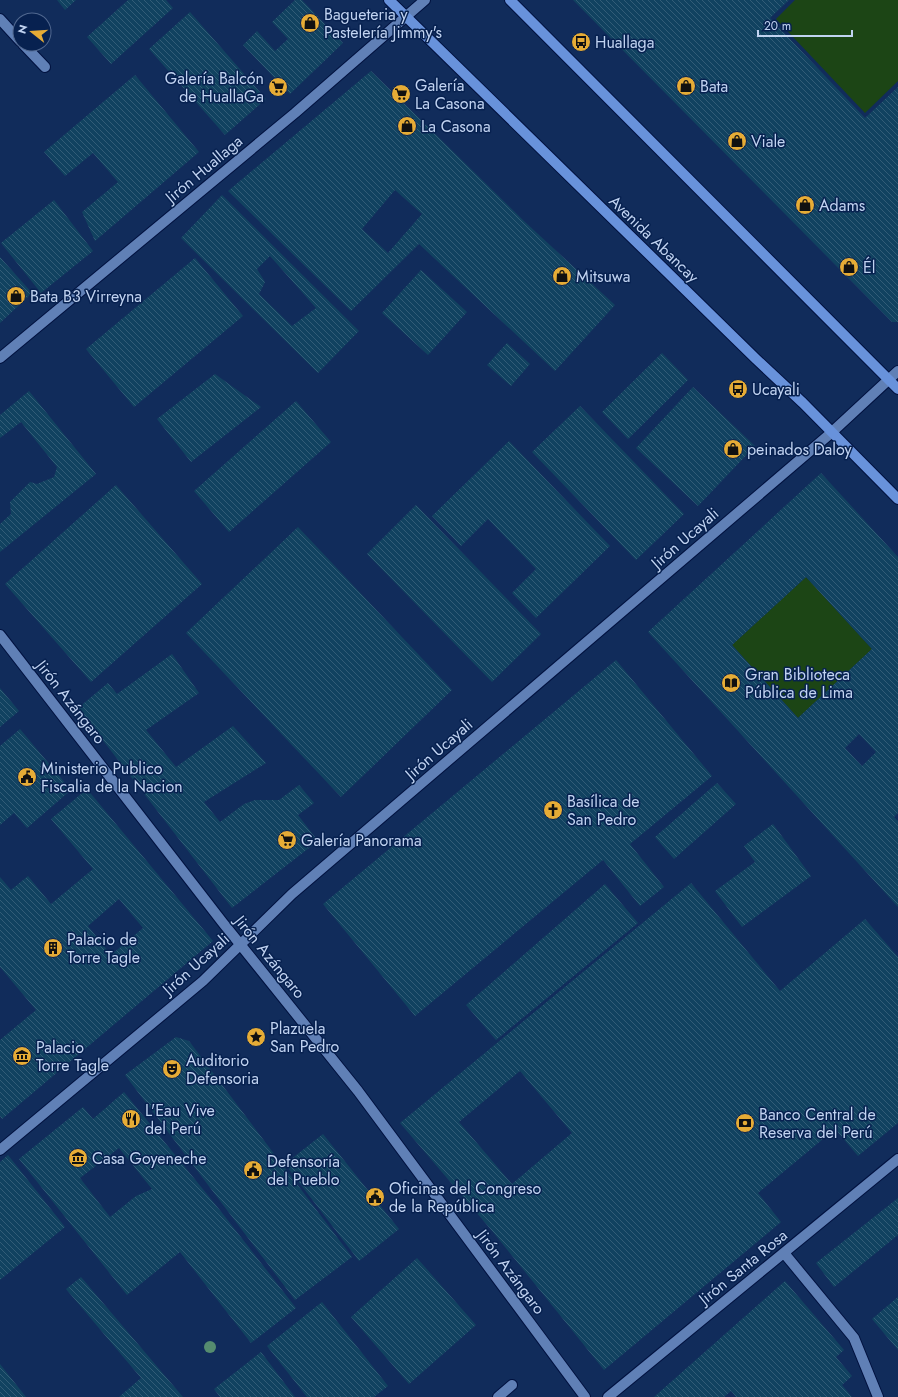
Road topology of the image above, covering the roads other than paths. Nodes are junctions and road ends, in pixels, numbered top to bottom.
1 (389, 0) edge
2 (425, 0) edge
3 (510, 0) edge
4 (407, 17) junction
5 (0, 19) edge
6 (12, 32) edge
7 (31, 52) edge
8 (45, 67) dead end
9 (0, 358) edge
10 (898, 371) edge
11 (888, 379) junction
12 (898, 389) edge
13 (831, 433) junction
14 (898, 498) edge
15 (0, 635) edge
16 (240, 944) junction
17 (0, 1150) edge
18 (898, 1159) edge
19 (784, 1253) junction
20 (512, 1385) dead end
21 (498, 1397) edge
22 (585, 1397) edge
23 (608, 1397) edge
24 (878, 1397) edge

1 - 4 main road, Avenida Abancay
2 - 4 street, Jirón Huallaga
3 - 11 main road
4 - 9 street, Jirón Huallaga
4 - 13 main road, Avenida Abancay
5 - 6 street
7 - 8 street
10 - 11 street, Jirón Ucayali
11 - 12 main road
11 - 13 street, Jirón Ucayali
13 - 14 main road, Avenida Abancay
13 - 16 street, Jirón Ucayali
15 - 16 street, Jirón Azángaro
16 - 17 street, Jirón Ucayali
16 - 22 street, Jirón Azángaro
18 - 19 street, Jirón Santa Rosa
19 - 23 street, Jirón Santa Rosa
19 - 24 street
20 - 21 street

